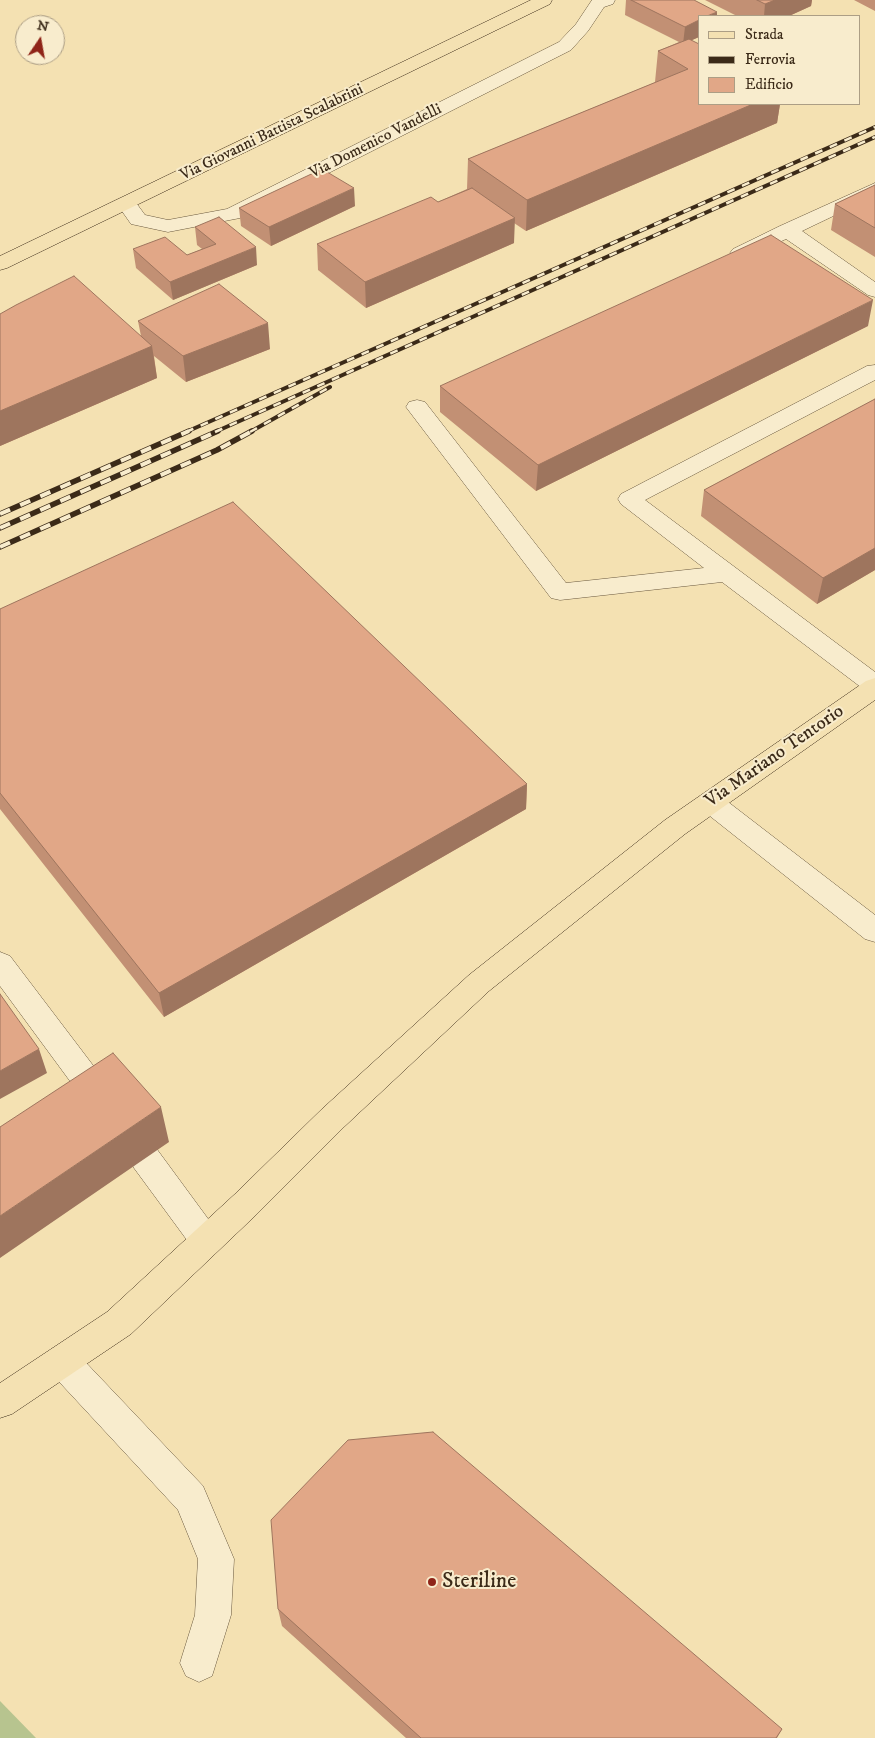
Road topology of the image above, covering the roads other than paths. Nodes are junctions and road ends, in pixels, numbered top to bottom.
1 (544, 0) edge
2 (607, 0) edge
3 (875, 189) edge
4 (127, 204) junction
5 (787, 230) junction
6 (725, 260) edge
7 (0, 264) edge
8 (875, 290) edge
9 (875, 371) edge
10 (417, 407) dead end
11 (727, 573) junction
12 (875, 686) edge
13 (710, 802) junction
14 (875, 931) edge
15 (0, 964) edge
16 (84, 1092) edge
17 (145, 1158) edge
18 (206, 1241) junction
19 (62, 1361) junction
20 (0, 1402) edge
21 (198, 1663) dead end

1 - 4 main road, Via Giovanni Battista Scalabrini
2 - 4 lane, Via Domenico Vandelli
3 - 5 lane
4 - 7 main road, Via Giovanni Battista Scalabrini
5 - 6 lane
5 - 8 lane
9 - 11 lane
10 - 11 lane
11 - 12 lane
12 - 13 main road, Via Mariano Tentorio
13 - 14 lane
13 - 18 main road, Via Mariano Tentorio
15 - 16 lane
17 - 18 lane
18 - 19 main road, Via Mariano Tentorio
19 - 20 main road, Via Mariano Tentorio
19 - 21 lane

